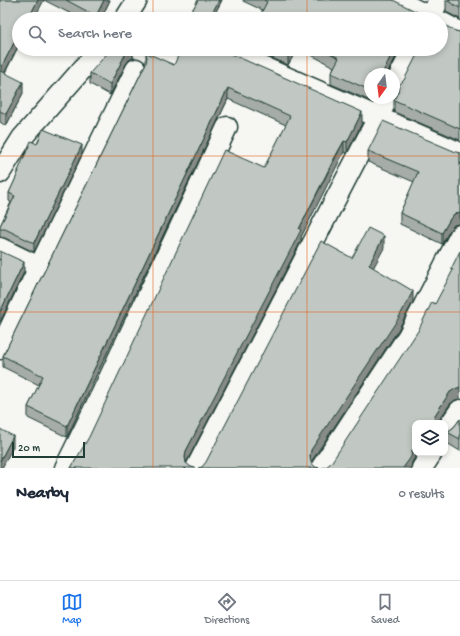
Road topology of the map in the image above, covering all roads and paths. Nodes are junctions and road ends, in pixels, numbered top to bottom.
1 (137, 0) edge
2 (396, 0) edge
3 (129, 12) edge
4 (426, 12) edge
5 (448, 24) edge
6 (460, 32) edge
7 (94, 56) edge
8 (238, 56) edge
9 (409, 56) edge
10 (136, 69) dead end
11 (400, 74) edge
12 (385, 104) edge
13 (378, 117) junction
14 (227, 127) dead end
15 (460, 153) edge
16 (0, 171) edge
17 (460, 235) edge
18 (0, 248) edge
19 (39, 267) junction
20 (0, 348) edge
21 (460, 410) edge
22 (448, 428) edge
23 (430, 456) edge
24 (65, 468) edge
25 (196, 468) edge
26 (321, 468) edge
27 (422, 468) edge

1 - 3 street
2 - 4 street
5 - 6 street
7 - 16 street
8 - 13 street
9 - 11 street
10 - 19 street
12 - 13 street
13 - 15 street
13 - 25 street
14 - 24 street
17 - 26 street
18 - 19 street
19 - 20 street
21 - 22 street
23 - 27 street

